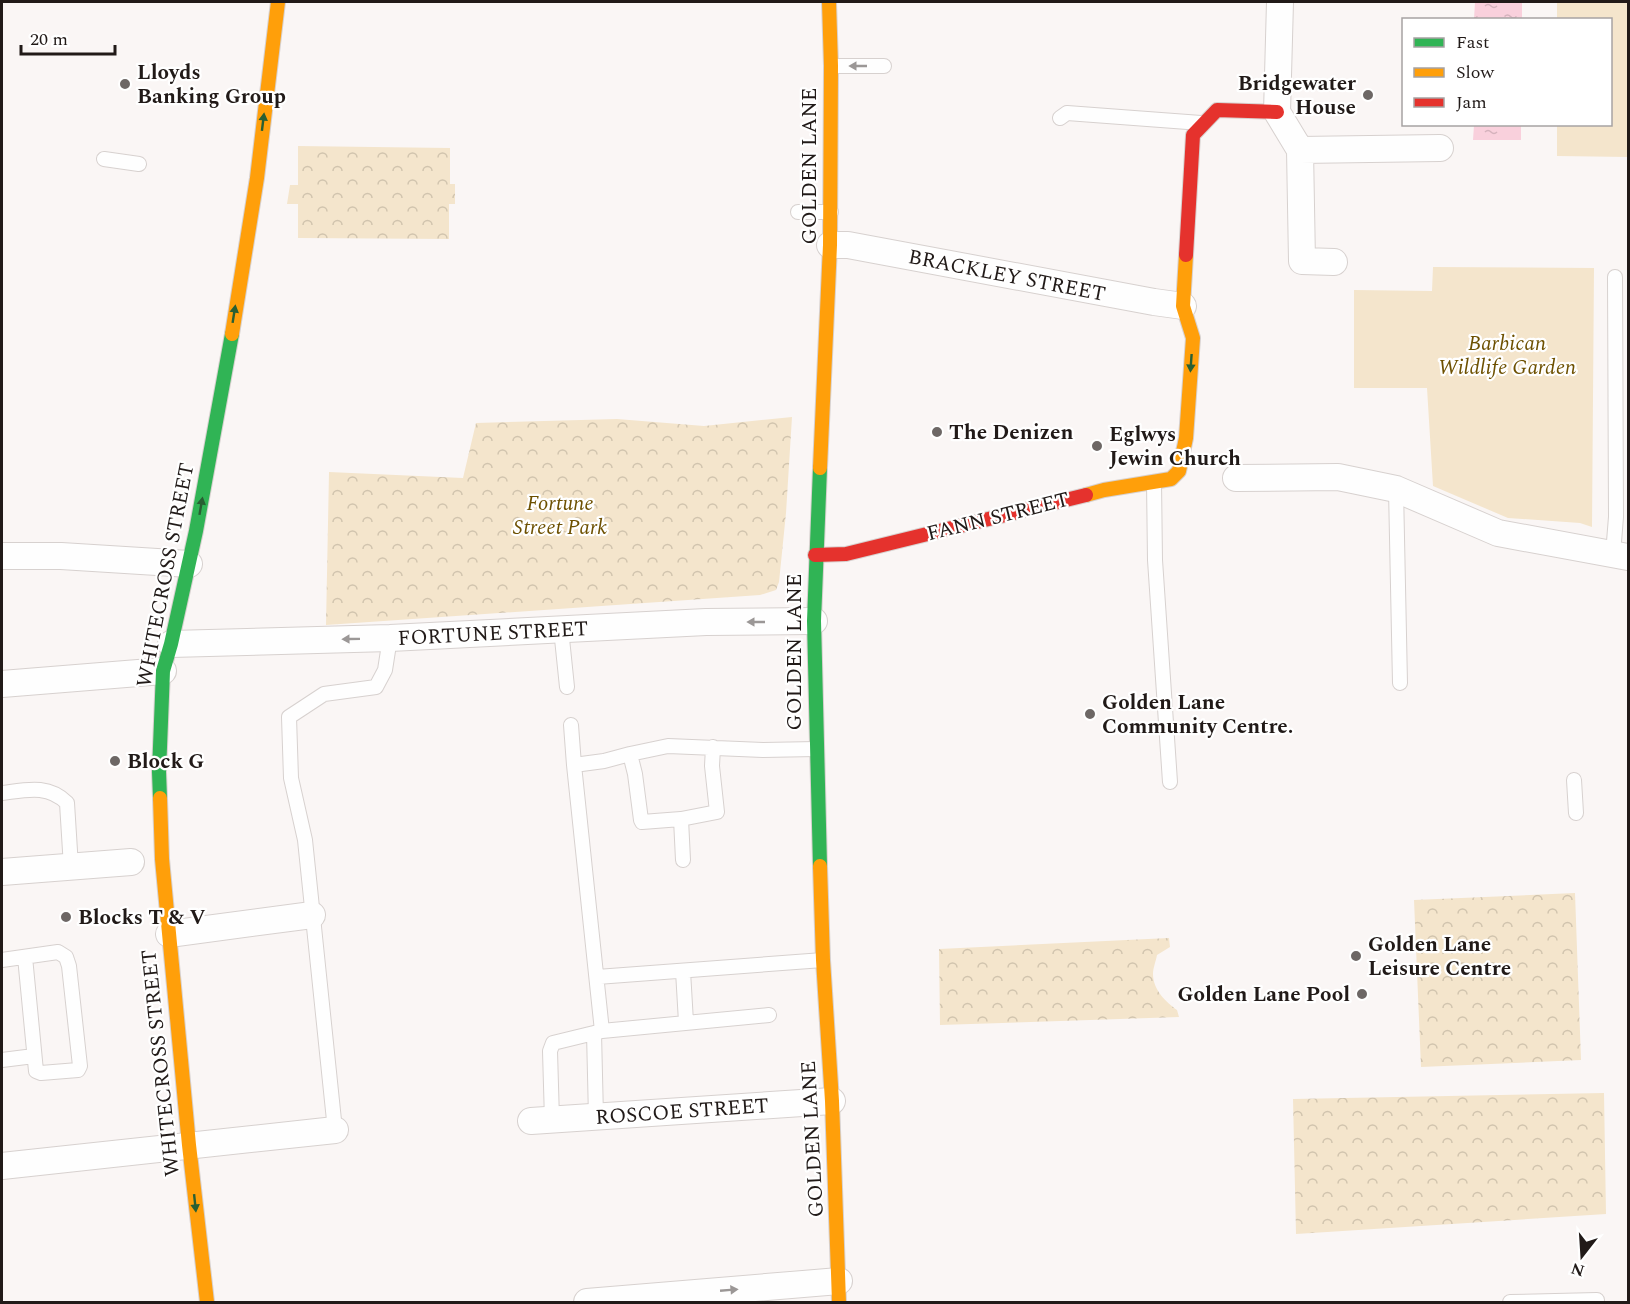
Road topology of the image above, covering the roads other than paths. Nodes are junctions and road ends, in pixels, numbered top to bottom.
1 (278, 2) edge
2 (829, 2) edge
3 (1280, 2) edge
4 (831, 66) junction
5 (884, 66) dead end
6 (1277, 112) junction
7 (1060, 118) dead end
8 (1204, 123) junction
9 (1440, 148) dead end
10 (1300, 150) junction
11 (104, 159) dead end
12 (139, 164) dead end
13 (798, 212) dead end
14 (831, 212) junction
15 (830, 245) junction
16 (1334, 262) dead end
17 (1615, 277) dead end
18 (1183, 306) junction
19 (1236, 478) dead end
20 (1154, 482) junction
21 (1396, 489) junction
22 (815, 555) junction
23 (1621, 555) edge
24 (2, 556) edge
25 (189, 564) junction
26 (814, 621) junction
27 (561, 629) junction
28 (390, 638) junction
29 (171, 644) junction
30 (163, 671) junction
31 (1400, 682) dead end
32 (2, 684) edge
33 (567, 687) dead end
34 (571, 725) dead end
35 (713, 747) junction
36 (816, 749) junction
37 (630, 754) junction
38 (574, 765) junction
39 (1574, 780) dead end
40 (1170, 782) dead end
41 (2, 793) edge
42 (1576, 813) dead end
43 (681, 819) junction
44 (683, 860) dead end
45 (131, 862) dead end
46 (71, 867) junction
47 (2, 872) edge
48 (312, 915) junction
49 (169, 934) junction
50 (25, 957) junction
51 (2, 960) edge
52 (823, 960) junction
53 (683, 971) junction
54 (597, 978) junction
55 (769, 1015) dead end
56 (686, 1022) junction
57 (598, 1032) junction
58 (34, 1056) junction
59 (2, 1060) edge
60 (832, 1101) junction
61 (596, 1117) junction
62 (542, 1120) joint
63 (335, 1130) joint
64 (189, 1145) junction
65 (2, 1166) edge
66 (839, 1292) edge
67 (1597, 1300) dead end
68 (207, 1302) edge
69 (587, 1302) edge
70 (1510, 1302) edge

25 -> 1 street, WHITECROSS STREET
2 - 4 street, GOLDEN LANE
3 - 6 street
5 -> 4 lane
4 - 14 street, GOLDEN LANE
6 - 8 street
6 - 10 street
7 - 8 lane
8 - 18 street
9 - 10 street
10 - 16 street
11 - 12 lane
13 - 14 lane
14 - 15 street, GOLDEN LANE
15 - 18 street, BRACKLEY STREET
15 - 22 street, GOLDEN LANE
17 - 23 lane
18 -> 20 street, FANN STREET
19 - 21 street
20 - 22 street, FANN STREET
20 - 40 lane
21 - 23 street
21 - 31 lane
22 - 26 street, GOLDEN LANE
24 - 25 street
25 - 29 street, WHITECROSS STREET
26 -> 27 street, FORTUNE STREET
26 - 36 street, GOLDEN LANE
27 - 28 street, FORTUNE STREET
27 - 33 lane
28 -> 29 street, FORTUNE STREET
28 - 48 lane
29 - 30 street, WHITECROSS STREET
30 - 32 street
30 - 49 street, WHITECROSS STREET
34 - 38 lane
35 - 36 lane
35 - 37 lane
35 - 43 lane
36 - 52 street, GOLDEN LANE
37 - 38 lane
37 - 43 lane
38 - 54 lane
39 - 42 lane
41 - 46 lane
43 - 44 lane
45 - 46 street
46 - 47 street
48 - 49 street
48 - 63 lane
49 - 64 street, WHITECROSS STREET
50 - 51 lane
50 - 58 lane
50 - 58 lane
52 - 53 lane
52 - 60 street, GOLDEN LANE
53 - 54 lane
53 - 56 lane
54 - 57 lane
55 - 56 lane
56 - 57 lane
57 - 61 lane
57 - 62 lane
58 - 59 lane
60 - 61 street, ROSCOE STREET
60 - 66 street, GOLDEN LANE
61 - 62 street, ROSCOE STREET
63 - 64 street
64 - 65 street
64 -> 68 street, WHITECROSS STREET
69 -> 66 street
67 - 70 lane

